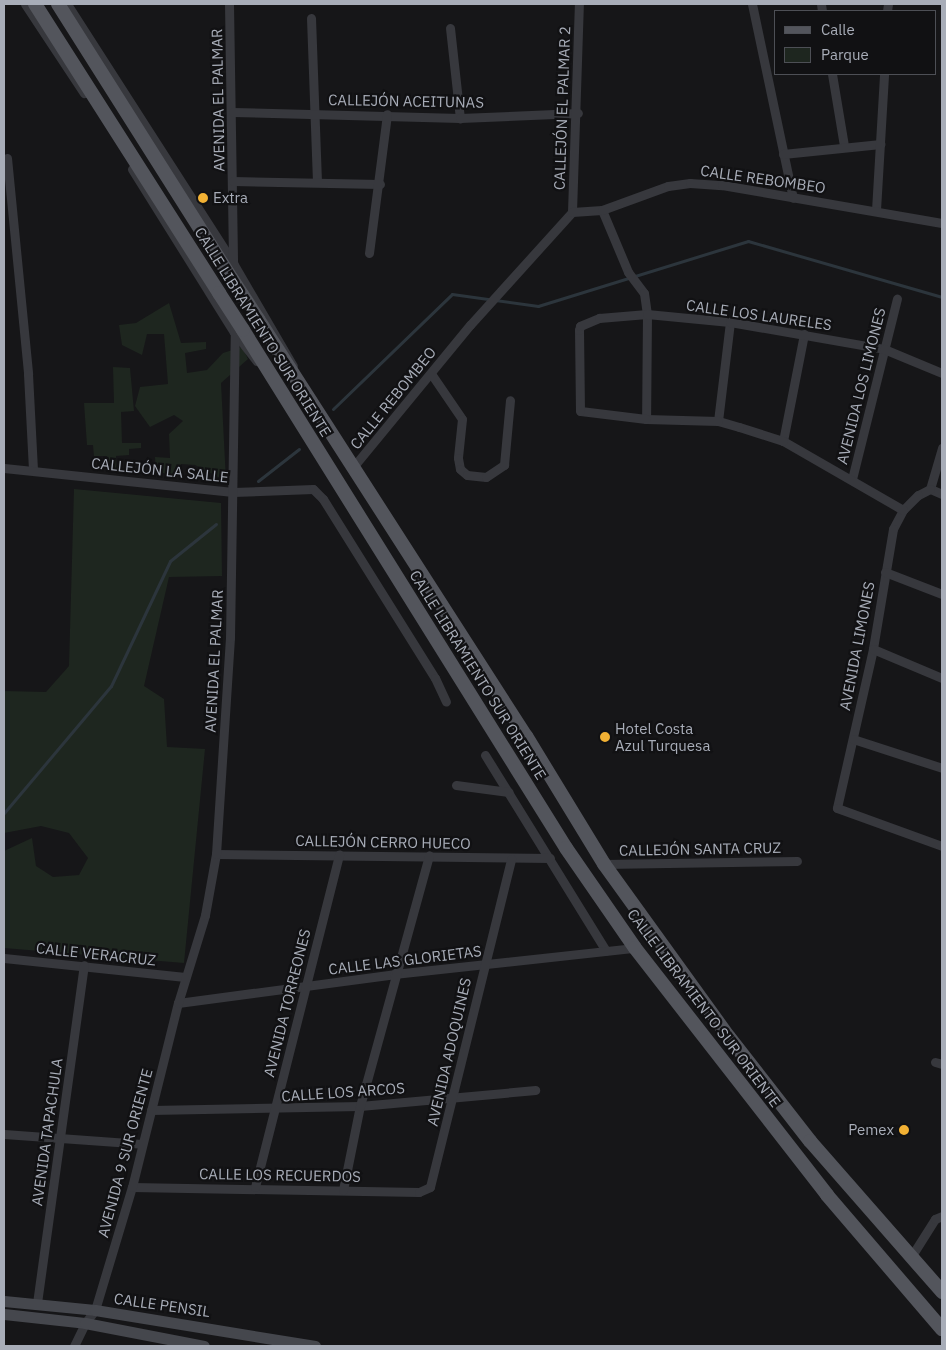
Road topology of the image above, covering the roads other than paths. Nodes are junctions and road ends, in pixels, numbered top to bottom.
1 (25, 4) edge
2 (35, 4) edge
3 (58, 4) edge
4 (67, 4) edge
5 (229, 4) edge
6 (579, 4) edge
7 (753, 4) edge
8 (311, 18) dead end
9 (450, 28) dead end
10 (832, 75) edge
11 (884, 75) edge
12 (233, 112) junction
13 (313, 112) junction
14 (578, 113) junction
15 (387, 114) junction
16 (460, 118) junction
17 (880, 144) junction
18 (844, 146) junction
19 (783, 154) junction
20 (7, 158) dead end
21 (233, 181) junction
22 (317, 182) junction
23 (380, 184) junction
24 (793, 198) junction
25 (602, 210) junction
26 (876, 210) junction
27 (572, 212) junction
28 (942, 223) edge
29 (368, 253) dead end
30 (234, 263) junction
31 (232, 286) dead end
32 (898, 300) dead end
33 (647, 314) junction
34 (235, 315) dead end
35 (730, 322) junction
36 (239, 331) junction
37 (804, 334) junction
38 (884, 350) junction
39 (942, 373) edge
40 (432, 375) junction
41 (296, 378) junction
42 (510, 400) dead end
43 (646, 419) junction
44 (718, 421) junction
45 (783, 440) junction
46 (942, 448) edge
47 (354, 466) junction
48 (4, 468) edge
49 (33, 470) junction
50 (852, 479) junction
51 (930, 489) junction
52 (942, 494) edge
53 (233, 497) junction
54 (903, 510) junction
55 (884, 572) junction
56 (942, 594) edge
57 (872, 650) junction
58 (942, 678) edge
59 (446, 702) dead end
60 (853, 739) junction
61 (485, 755) dead end
62 (942, 768) edge
63 (456, 785) dead end
64 (509, 792) junction
65 (942, 846) edge
66 (216, 854) junction
67 (339, 854) junction
68 (429, 856) junction
69 (550, 858) junction
70 (511, 859) junction
71 (797, 861) dead end
72 (604, 864) junction
73 (635, 948) junction
74 (606, 951) junction
75 (4, 958) edge
76 (483, 964) junction
77 (84, 965) junction
78 (394, 974) junction
79 (185, 976) junction
80 (304, 987) junction
81 (178, 1003) junction
82 (535, 1090) dead end
83 (453, 1097) junction
84 (360, 1106) junction
85 (151, 1110) junction
86 (274, 1110) junction
87 (4, 1134) edge
88 (60, 1138) junction
89 (142, 1144) junction
90 (132, 1187) junction
91 (255, 1187) junction
92 (343, 1190) junction
93 (427, 1190) joint
94 (942, 1216) edge
95 (911, 1257) junction
96 (942, 1292) edge
97 (4, 1301) edge
98 (38, 1303) junction
99 (95, 1310) junction
100 (4, 1314) edge
101 (84, 1323) junction
102 (942, 1328) edge
103 (74, 1346) edge
104 (204, 1346) edge
105 (315, 1346) edge

1 - 36 street
2 - 36 main road, CALLE LIBRAMIENTO SUR ORIENTE, bridge
3 - 41 main road, CALLE LIBRAMIENTO SUR ORIENTE, bridge
4 - 30 street
5 - 12 street, AVENIDA EL PALMAR
6 - 14 street, CALLEJÓN EL PALMAR 2
7 - 19 street
8 - 13 street
9 - 16 street
10 - 18 street
11 - 17 street
12 - 13 street, CALLEJÓN ACEITUNAS
12 - 21 street, AVENIDA EL PALMAR
13 - 15 street, CALLEJÓN ACEITUNAS
13 - 22 street
14 - 16 street, CALLEJÓN ACEITUNAS
14 - 27 street, CALLEJÓN EL PALMAR 2
15 - 16 street, CALLEJÓN ACEITUNAS
15 - 23 street
17 - 18 street
17 - 26 street
18 - 19 street
19 - 24 street
20 - 49 street
21 - 22 street
21 - 30 street, AVENIDA EL PALMAR
22 - 23 street
23 - 29 street
24 - 25 street, CALLE REBOMBEO
24 - 26 street, CALLE REBOMBEO
25 - 27 street, CALLE REBOMBEO
25 - 33 street
26 - 28 street, CALLE REBOMBEO
27 - 40 street, CALLE REBOMBEO
30 - 31 street, AVENIDA EL PALMAR
30 - 41 street
32 - 38 street, AVENIDA LOS LIMONES
33 - 35 street, CALLE LOS LAURELES
33 - 43 street
33 - 43 street, CALLE LOS LAURELES
34 - 36 street, AVENIDA EL PALMAR
35 - 37 street, CALLE LOS LAURELES
35 - 44 street
36 - 53 street, AVENIDA EL PALMAR
36 - 73 main road, CALLE LIBRAMIENTO SUR ORIENTE
37 - 38 street, CALLE LOS LAURELES
37 - 45 street
38 - 39 street, CALLE LOS LAURELES
38 - 50 street, AVENIDA LOS LIMONES
40 - 42 street
40 - 47 street, CALLE REBOMBEO
41 - 47 main road, CALLE LIBRAMIENTO SUR ORIENTE
43 - 44 street
44 - 45 street
45 - 50 street
46 - 51 street
47 - 72 main road, CALLE LIBRAMIENTO SUR ORIENTE
48 - 49 street, CALLEJÓN LA SALLE
49 - 53 street, CALLEJÓN LA SALLE
50 - 54 street
51 - 52 street
51 - 54 street, AVENIDA LIMONES
53 - 59 street, CALLEJÓN LA SALLE
53 - 66 street, AVENIDA EL PALMAR
54 - 55 street, AVENIDA LIMONES
55 - 56 street
55 - 57 street, AVENIDA LIMONES
57 - 58 street
57 - 60 street, AVENIDA LIMONES
60 - 62 street
60 - 65 street, AVENIDA LIMONES
61 - 64 street
63 - 64 street
64 - 69 street
66 - 67 street, CALLEJÓN CERRO HUECO
66 - 79 street, AVENIDA EL PALMAR
67 - 68 street, CALLEJÓN CERRO HUECO
67 - 80 street, AVENIDA TORREONES
68 - 70 street, CALLEJÓN CERRO HUECO
68 - 78 street
69 - 70 street, CALLEJÓN CERRO HUECO
69 - 74 street
70 - 76 street, AVENIDA ADOQUINES
71 - 72 street, CALLEJÓN SANTA CRUZ
72 - 95 main road, CALLE LIBRAMIENTO SUR ORIENTE
73 - 74 street, CALLE LAS GLORIETAS
73 - 102 main road, CALLE LIBRAMIENTO SUR ORIENTE
74 - 76 street, CALLE LAS GLORIETAS
75 - 77 street, CALLE VERACRUZ
76 - 78 street, CALLE LAS GLORIETAS
76 - 83 street, AVENIDA ADOQUINES
77 - 79 street, CALLE VERACRUZ
77 - 88 street, AVENIDA TAPACHULA
78 - 80 street, CALLE LAS GLORIETAS
78 - 84 street
79 - 81 street, AVENIDA EL PALMAR
80 - 81 street, CALLE LAS GLORIETAS
80 - 86 street, AVENIDA TORREONES
81 - 85 street, AVENIDA 9 SUR ORIENTE
82 - 83 street, CALLE LOS ARCOS
83 - 84 street, CALLE LOS ARCOS
83 - 93 street, AVENIDA ADOQUINES
84 - 86 street, CALLE LOS ARCOS
84 - 92 street
85 - 86 street, CALLE LOS ARCOS
85 - 89 street, AVENIDA 9 SUR ORIENTE
86 - 91 street, AVENIDA TORREONES
87 - 88 street
88 - 89 street
88 - 98 street, AVENIDA TAPACHULA
89 - 90 street, AVENIDA 9 SUR ORIENTE
90 - 91 street, CALLE LOS RECUERDOS
90 - 99 street, AVENIDA 9 SUR ORIENTE
91 - 92 street, CALLE LOS RECUERDOS
92 - 93 street, CALLE LOS RECUERDOS
94 - 95 street
95 - 96 main road, CALLE LIBRAMIENTO SUR ORIENTE
97 - 98 main road, CALLE PENSIL
98 - 99 main road, CALLE PENSIL
99 - 101 street
99 - 105 main road, CALLE PENSIL
100 - 101 main road, CALLE PENSIL
101 - 103 street
101 - 104 main road, CALLE PENSIL

